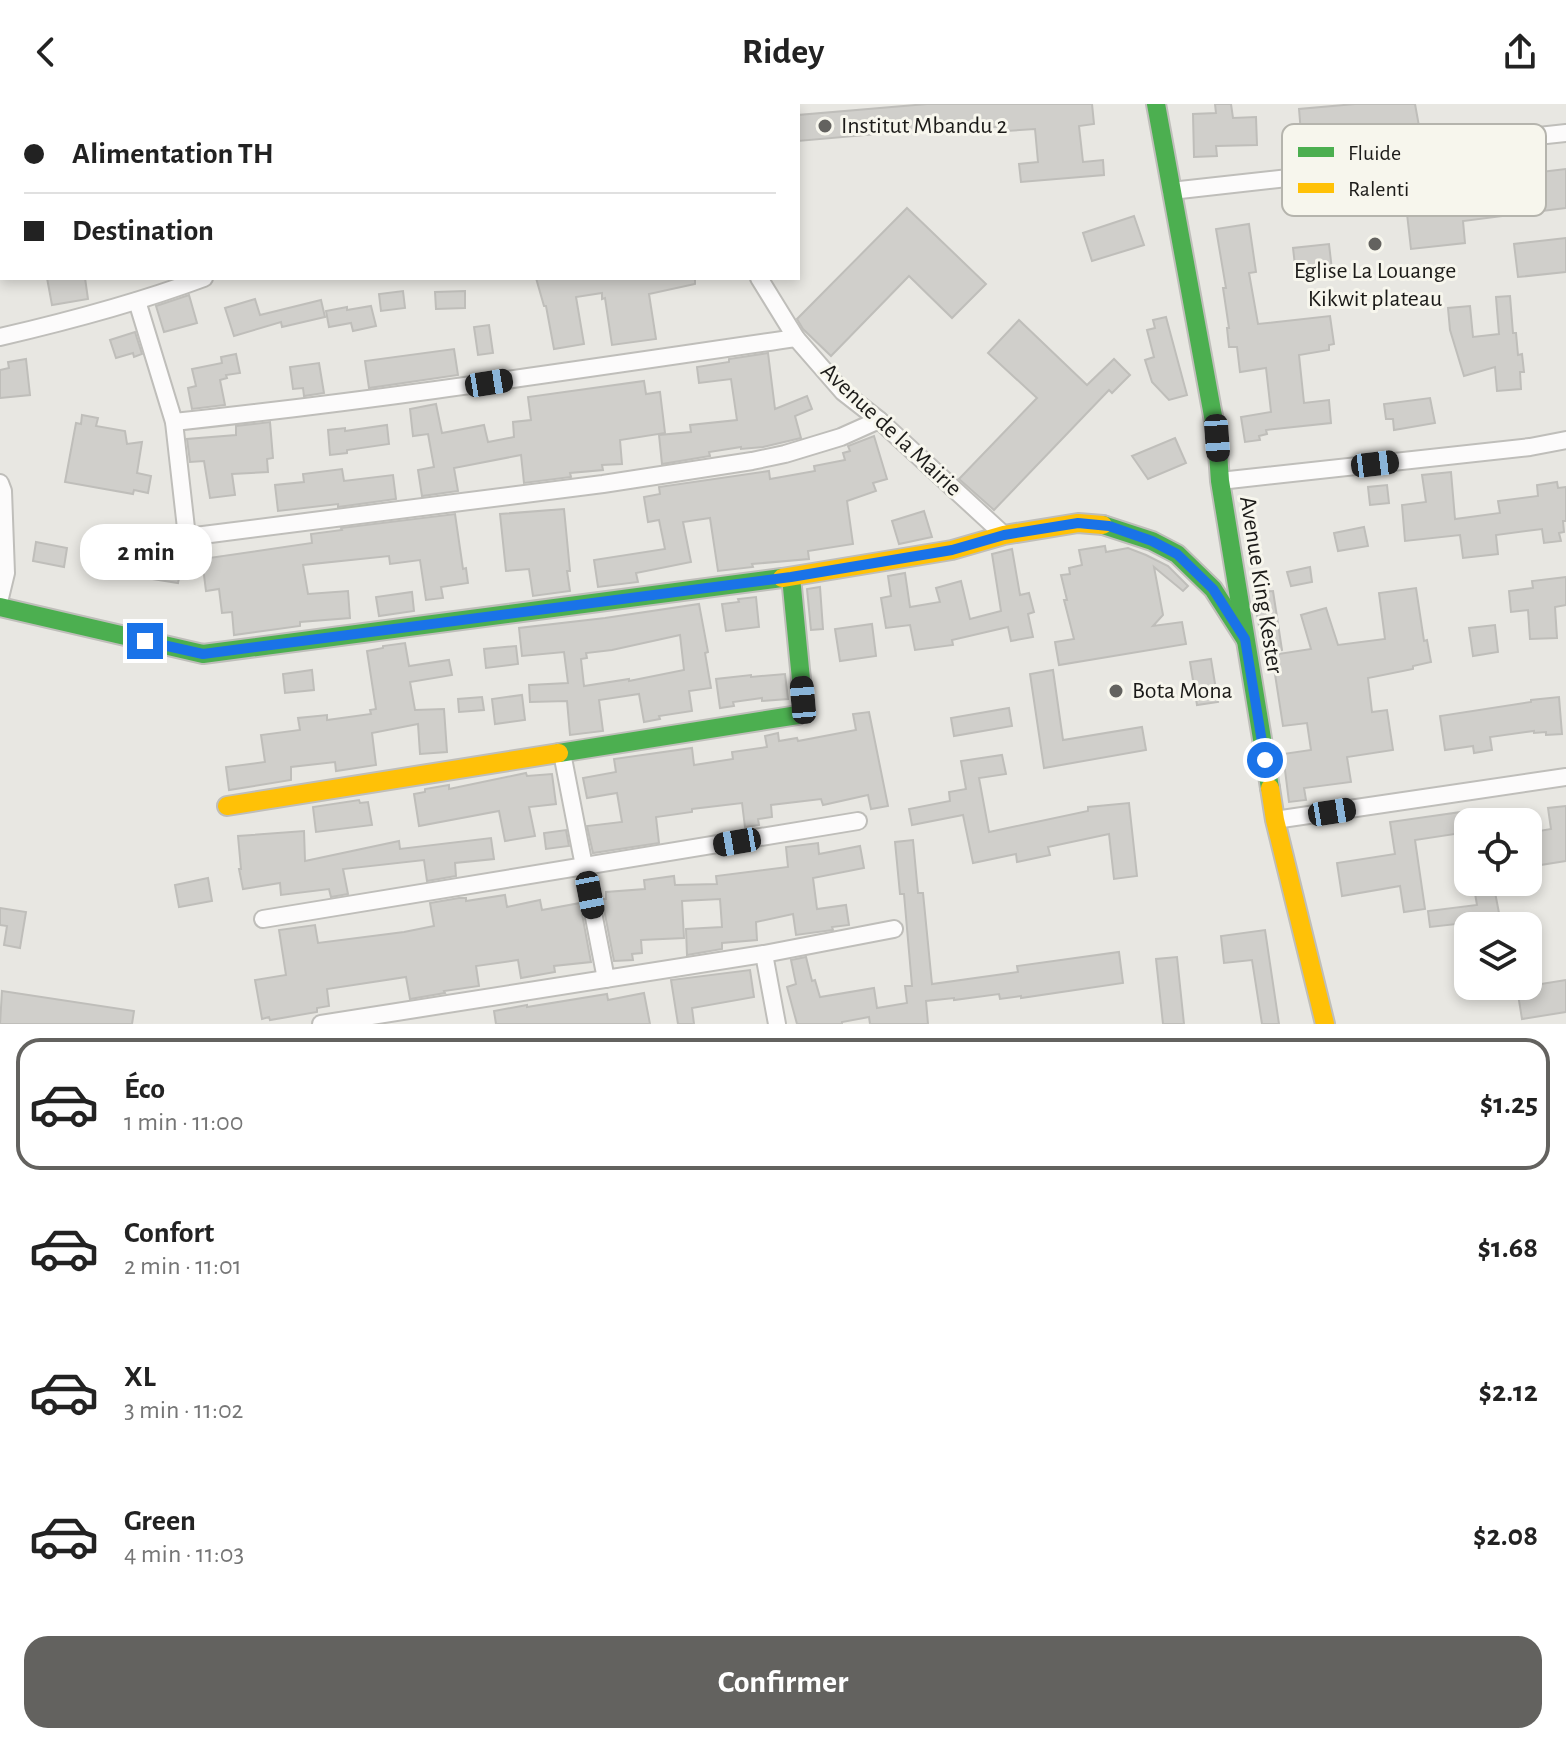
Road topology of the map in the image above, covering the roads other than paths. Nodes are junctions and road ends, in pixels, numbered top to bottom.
1 (1156, 104) edge
2 (1566, 133) edge
3 (1546, 135) edge
4 (1282, 179) edge
5 (1171, 191) junction
6 (193, 280) edge
7 (760, 280) edge
8 (166, 285) edge
9 (137, 301) junction
10 (0, 337) edge
11 (796, 338) junction
12 (879, 420) junction
13 (174, 422) junction
14 (1566, 440) edge
15 (1220, 481) junction
16 (0, 483) edge
17 (1004, 535) junction
18 (791, 577) junction
19 (0, 598) edge
20 (0, 607) edge
21 (1245, 639) junction
22 (562, 753) junction
23 (1566, 777) edge
24 (227, 806) dead end
25 (1275, 820) junction
26 (858, 821) dead end
27 (584, 868) junction
28 (263, 919) dead end
29 (894, 929) dead end
30 (764, 954) junction
31 (606, 979) junction
32 (321, 1024) edge
33 (777, 1024) edge
34 (1325, 1024) edge

1 - 5 street, Avenue King Kester
2 - 3 street
4 - 5 street
5 - 15 street, Avenue King Kester
6 - 8 street
7 - 11 street, Avenue de la Mairie
8 - 9 street
9 - 10 street
9 - 13 street
11 - 12 street, Avenue de la Mairie
11 - 13 street
12 - 13 street
12 - 17 street, Avenue de la Mairie
14 - 15 street
15 - 21 street, Avenue King Kester
16 - 19 street
17 - 18 street
17 - 21 street
18 - 20 street
18 - 22 street
21 - 25 street, Avenue King Kester
22 - 24 street
22 - 27 street
23 - 25 street
25 - 34 street, Avenue King Kester
26 - 27 street
27 - 28 street
27 - 31 street
29 - 30 street
30 - 31 street
30 - 33 street
31 - 32 street

